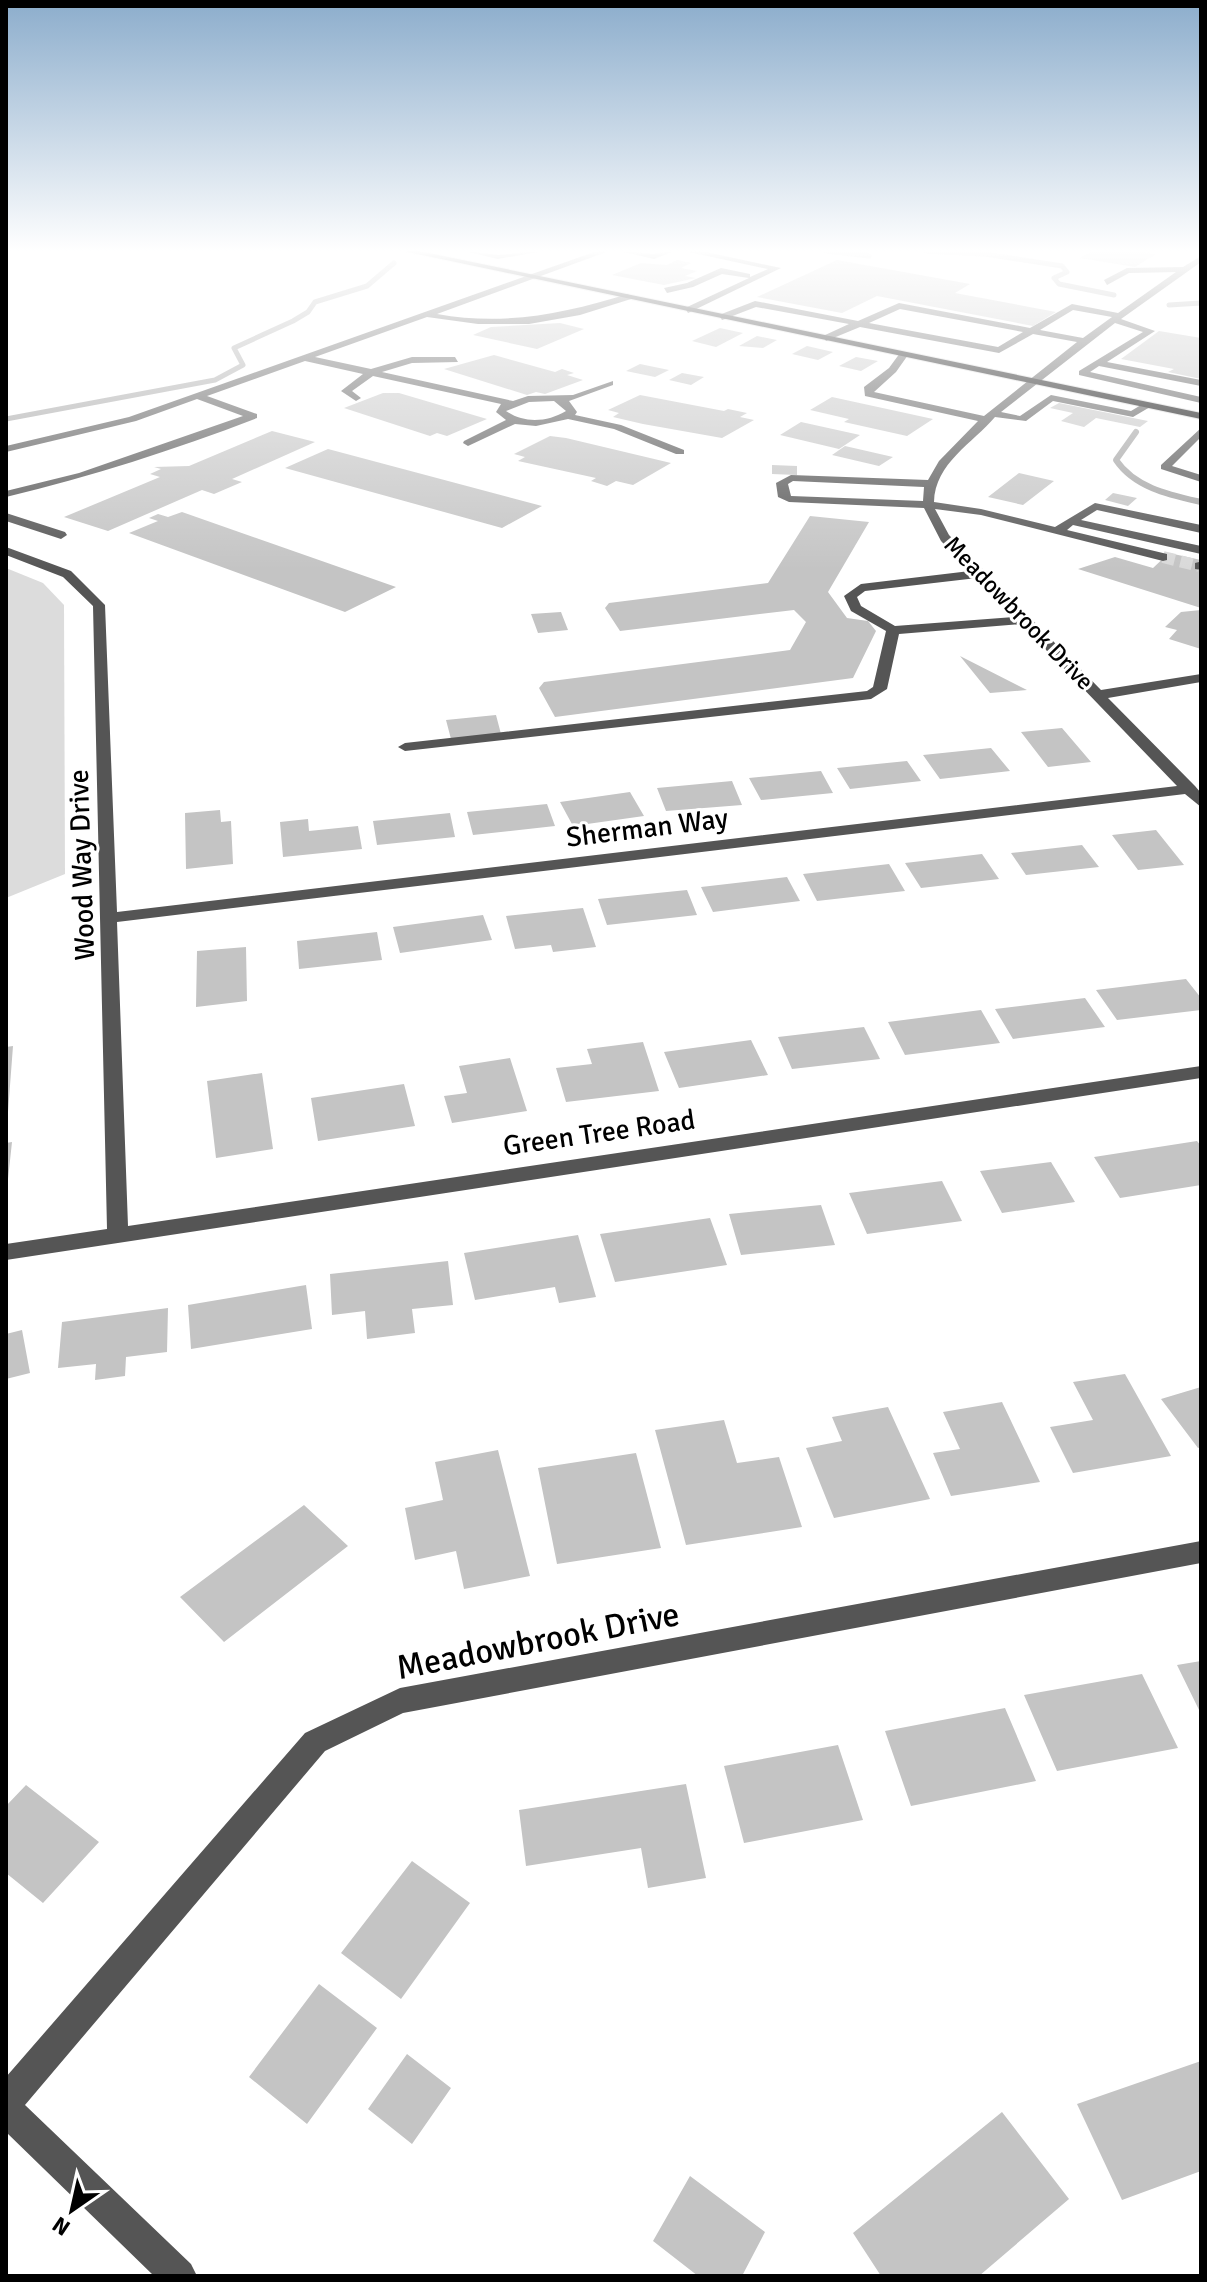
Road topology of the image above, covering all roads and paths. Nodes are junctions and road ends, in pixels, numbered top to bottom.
1 (334, 357) edge
2 (901, 357) edge
3 (915, 357) edge
4 (1064, 357) edge
5 (1072, 357) edge
6 (1111, 357) edge
7 (306, 358) joint
8 (455, 360) dead end
9 (1096, 363) junction
10 (376, 372) junction
11 (1031, 381) junction
12 (609, 383) dead end
13 (1201, 383) edge
14 (198, 396) junction
15 (356, 398) dead end
16 (1201, 400) edge
17 (559, 401) junction
18 (510, 403) junction
19 (1146, 405) junction
20 (567, 416) junction
21 (1201, 416) edge
22 (991, 417) junction
23 (514, 420) junction
24 (1201, 431) edge
25 (468, 443) dead end
26 (6, 449) edge
27 (680, 452) dead end
28 (1201, 479) edge
29 (931, 484) junction
30 (6, 494) edge
31 (930, 505) junction
32 (6, 517) edge
33 (1074, 522) junction
34 (1201, 529) edge
35 (1057, 531) junction
36 (61, 535) dead end
37 (1201, 550) edge
38 (6, 551) edge
39 (1163, 557) tunnel mouth
40 (980, 574) junction
41 (1025, 620) junction
42 (893, 630) junction
43 (1201, 678) edge
44 (1098, 695) junction
45 (405, 747) dead end
46 (1195, 795) edge
47 (110, 918) junction
48 (1201, 1072) edge
49 (118, 1233) junction
50 (6, 1252) edge
51 (1201, 1552) edge
52 (6, 2102) edge
53 (6, 2109) edge
54 (179, 2276) edge

1 - 10 street
2 - 22 street
3 - 11 main road
4 - 11 street, Meadowbrook Drive
5 - 9 street
6 - 9 street
7 - 10 street
7 - 14 street
8 - 10 street
9 - 13 street
9 - 16 street
10 - 15 street
10 - 18 street
11 - 19 main road
11 - 22 street, Meadowbrook Drive
12 - 17 street
14 - 26 street
14 - 30 street
17 - 18 street
17 - 20 street
18 - 23 street
19 - 21 main road
19 - 22 street
20 - 23 street
20 - 27 street
22 - 29 street, Meadowbrook Drive
23 - 25 street
24 - 28 street
29 - 31 street, Meadowbrook Drive
29 - 31 street
31 - 35 street
31 - 40 street, Meadowbrook Drive
32 - 36 street
33 - 34 street
33 - 35 street
33 - 37 street
35 - 39 street
38 - 47 street, Wood Way Drive
40 - 41 street, Meadowbrook Drive
40 - 42 street
41 - 42 street
41 - 44 street, Meadowbrook Drive
42 - 45 street
43 - 44 street
44 - 46 street, Meadowbrook Drive
46 - 47 street, Sherman Way
47 - 49 street, Wood Way Drive
48 - 49 street, Green Tree Road
49 - 50 street, Green Tree Road
51 - 52 street, Meadowbrook Drive
53 - 54 street

